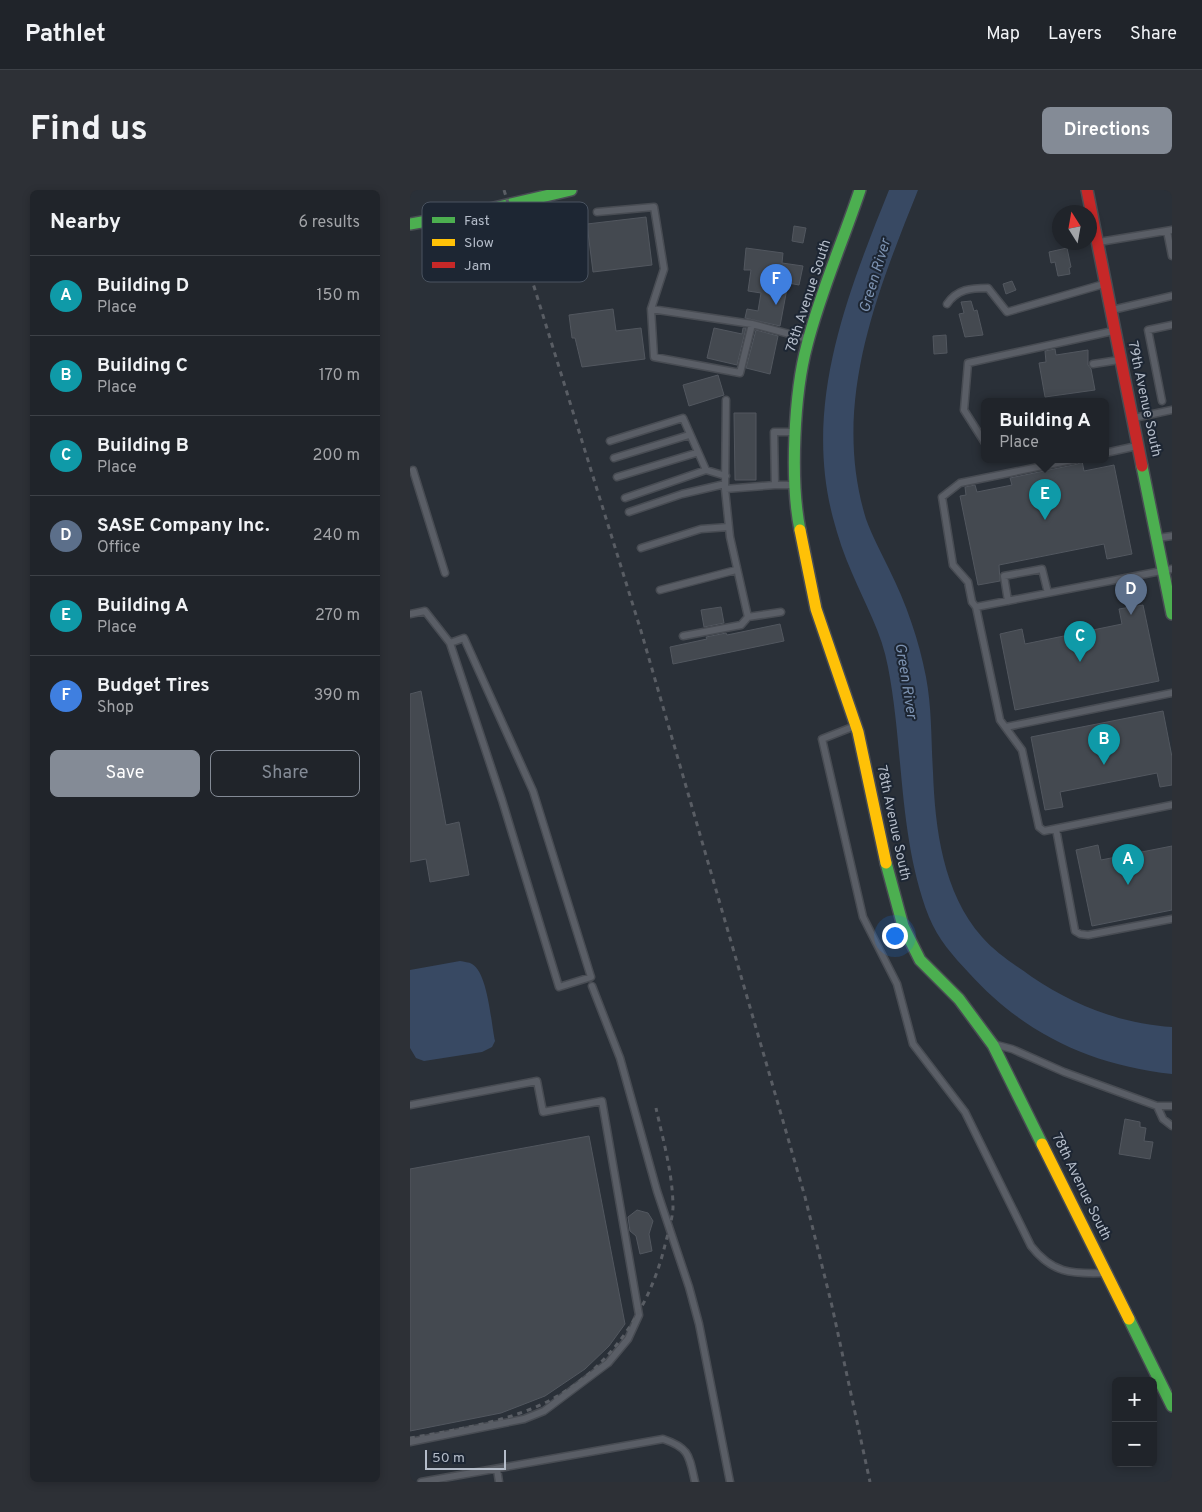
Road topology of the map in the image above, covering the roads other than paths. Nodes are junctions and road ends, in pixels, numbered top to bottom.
1 (571, 190) edge
2 (860, 190) edge
3 (1087, 190) edge
4 (516, 202) edge
5 (1090, 205) edge
6 (597, 212) dead end
7 (1170, 230) edge
8 (1097, 243) joint
9 (1172, 256) edge
10 (1105, 283) junction
11 (1172, 296) edge
12 (947, 304) dead end
13 (651, 309) junction
14 (1110, 310) junction
15 (752, 324) junction
16 (1172, 325) edge
17 (1115, 331) junction
18 (808, 339) junction
19 (1121, 360) junction
20 (1093, 364) dead end
21 (726, 400) dead end
22 (1162, 401) dead end
23 (1172, 410) edge
24 (1133, 418) junction
25 (795, 432) junction
26 (689, 434) junction
27 (981, 437) edge
28 (610, 441) dead end
29 (1138, 446) junction
30 (1109, 452) edge
31 (696, 453) junction
32 (614, 458) dead end
33 (1058, 463) edge
34 (413, 470) dead end
35 (706, 470) junction
36 (726, 476) junction
37 (617, 477) dead end
38 (775, 485) junction
39 (725, 486) junction
40 (795, 486) junction
41 (625, 498) dead end
42 (629, 512) dead end
43 (729, 527) junction
44 (1172, 536) edge
45 (1157, 538) junction
46 (641, 548) dead end
47 (736, 570) junction
48 (1168, 570) edge
49 (445, 573) dead end
50 (660, 590) dead end
51 (1048, 593) junction
52 (1008, 601) junction
53 (976, 607) junction
54 (781, 612) dead end
55 (410, 614) edge
56 (1172, 614) edge
57 (748, 617) junction
58 (683, 636) dead end
59 (450, 643) junction
60 (1172, 693) edge
61 (856, 726) junction
62 (1006, 727) junction
63 (1172, 805) edge
64 (1056, 829) junction
65 (1172, 919) edge
66 (592, 986) dead end
67 (993, 1045) junction
68 (410, 1105) edge
69 (1157, 1106) junction
70 (1172, 1106) edge
71 (1172, 1126) edge
72 (1107, 1273) junction
73 (1172, 1406) edge
74 (410, 1442) edge
75 (497, 1469) junction
76 (421, 1482) edge
77 (499, 1482) edge
78 (695, 1482) edge
79 (730, 1482) edge

1 - 4 street
2 - 18 street, 78th Avenue South
3 - 5 street, 79th Avenue South
6 - 13 lane
7 - 8 lane
7 - 9 lane
8 - 10 street, 79th Avenue South
10 - 12 lane
10 - 14 street, 79th Avenue South
11 - 14 lane
13 - 15 lane
13 - 15 lane
14 - 17 street, 79th Avenue South
15 - 18 lane
16 - 22 lane
17 - 19 street, 79th Avenue South
17 - 27 lane
18 - 25 street, 78th Avenue South
19 - 20 lane
19 - 24 street, 79th Avenue South
21 - 36 lane
23 - 24 lane
24 - 29 street, 79th Avenue South
25 - 38 lane
25 - 40 street, 78th Avenue South
26 - 28 lane
26 - 31 lane
26 - 32 lane
29 - 30 lane
29 - 45 street, 79th Avenue South
31 - 35 lane
31 - 37 lane
33 - 53 lane
34 - 49 lane
35 - 36 lane
35 - 41 lane
36 - 39 lane
38 - 39 lane
38 - 40 lane
39 - 42 lane
39 - 43 lane
40 - 61 street, 78th Avenue South
43 - 46 lane
43 - 47 lane
44 - 45 lane
45 - 48 street, 79th Avenue South
47 - 50 lane
47 - 57 lane
48 - 51 lane
48 - 56 street, 79th Avenue South
51 - 52 lane
51 - 52 lane
52 - 53 lane
53 - 62 lane
54 - 57 lane
55 - 59 lane
57 - 58 lane
59 - 59 lane
60 - 62 lane
61 - 67 street, 78th Avenue South
61 - 72 lane
62 - 64 lane
63 - 64 lane
64 - 65 lane
66 - 79 lane
67 - 69 lane
67 - 72 street, 78th Avenue South
68 - 74 lane
69 - 70 lane
69 - 71 lane
72 - 73 street, 78th Avenue South
75 - 76 lane
75 - 77 lane
75 - 78 lane

